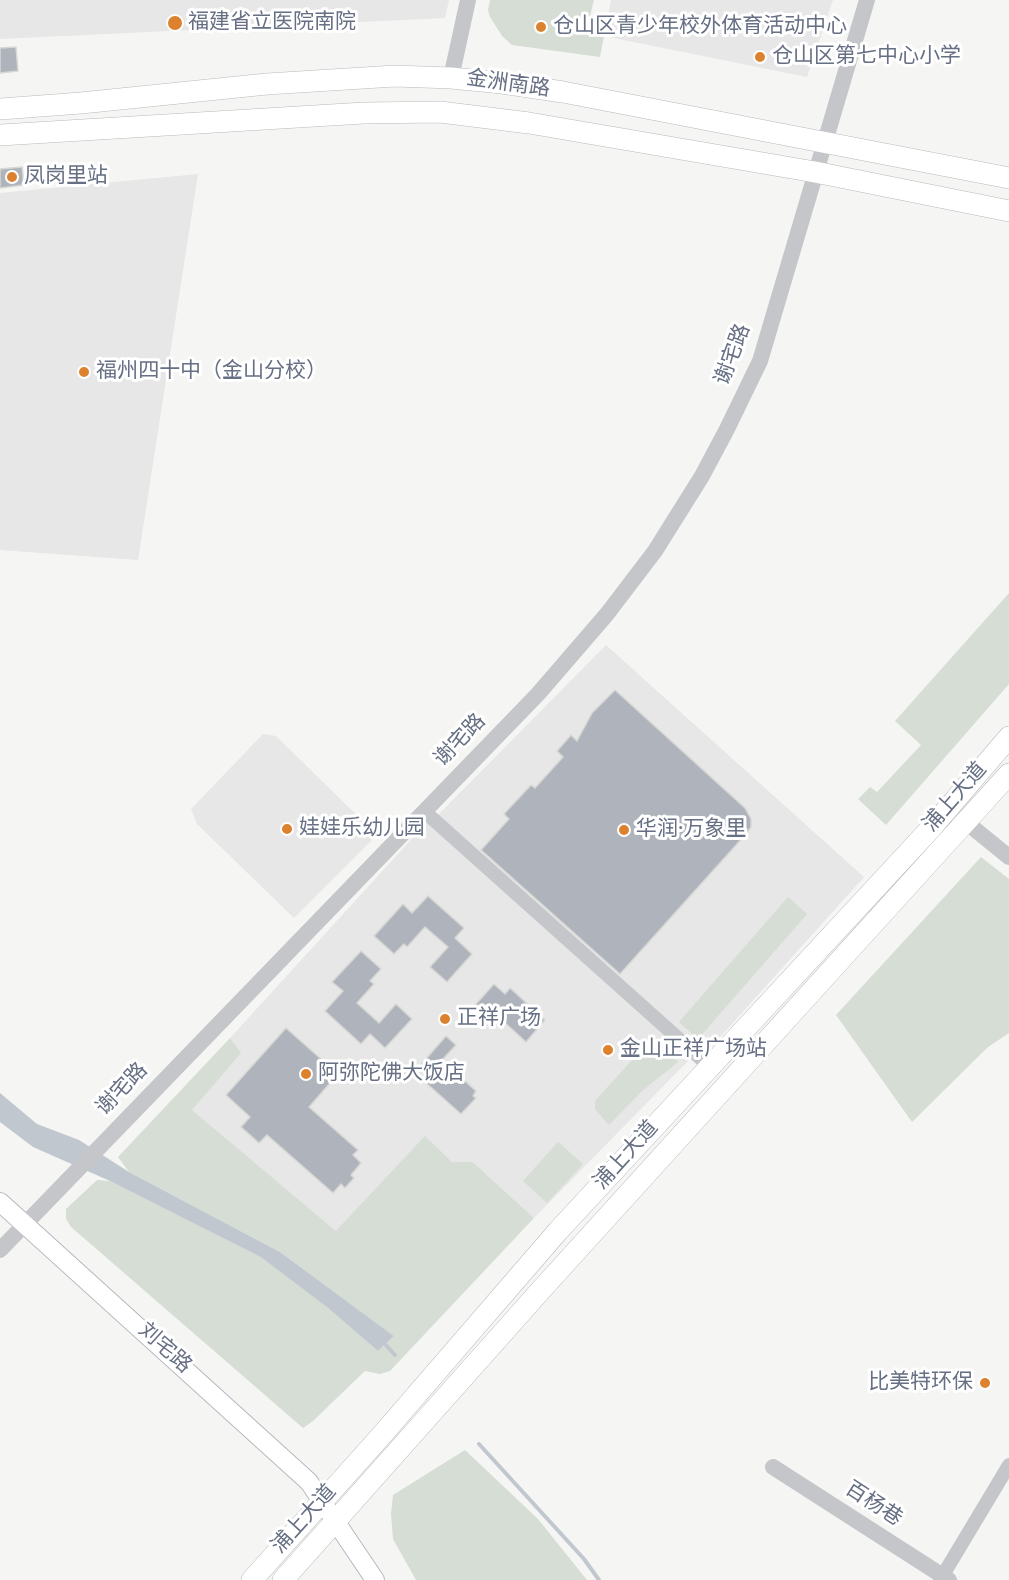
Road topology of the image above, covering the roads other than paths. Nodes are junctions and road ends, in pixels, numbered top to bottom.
1 (468, 0) edge
2 (867, 0) edge
3 (451, 78) junction
4 (4, 108) edge
5 (1, 136) edge
6 (824, 143) junction
7 (815, 172) junction
8 (1009, 178) edge
9 (1009, 211) edge
10 (1009, 737) edge
11 (1009, 774) edge
12 (948, 807) junction
13 (424, 811) junction
14 (966, 822) junction
15 (1009, 857) edge
16 (709, 1066) junction
17 (0, 1202) edge
18 (26, 1224) junction
19 (0, 1250) edge
20 (1009, 1465) edge
21 (773, 1467) dead end
22 (323, 1501) junction
23 (337, 1521) junction
24 (944, 1579) edge
25 (252, 1580) edge
26 (283, 1580) edge
27 (375, 1580) edge

1 - 3 street
2 - 6 street, 谢宅路
3 - 4 main road, 金洲南路
3 - 6 main road, 金洲南路
5 - 7 main road, 金洲南路
6 - 7 street, 谢宅路
6 - 8 main road, 金洲南路
7 - 9 main road, 金洲南路
7 - 13 street, 谢宅路
10 - 12 main road, 浦上大道
11 - 14 main road, 浦上大道
12 - 14 street
12 - 16 main road, 浦上大道
13 - 16 street
13 - 18 street, 谢宅路
14 - 15 street
14 - 23 main road, 浦上大道
16 - 22 main road, 浦上大道
17 - 18 main road, 刘宅路
18 - 19 street, 谢宅路
18 - 22 main road, 刘宅路
20 - 24 street
21 - 24 street, 百杨巷
22 - 23 main road, 刘宅路
22 - 25 main road, 浦上大道
23 - 26 main road, 浦上大道
23 - 27 main road, 刘宅路

